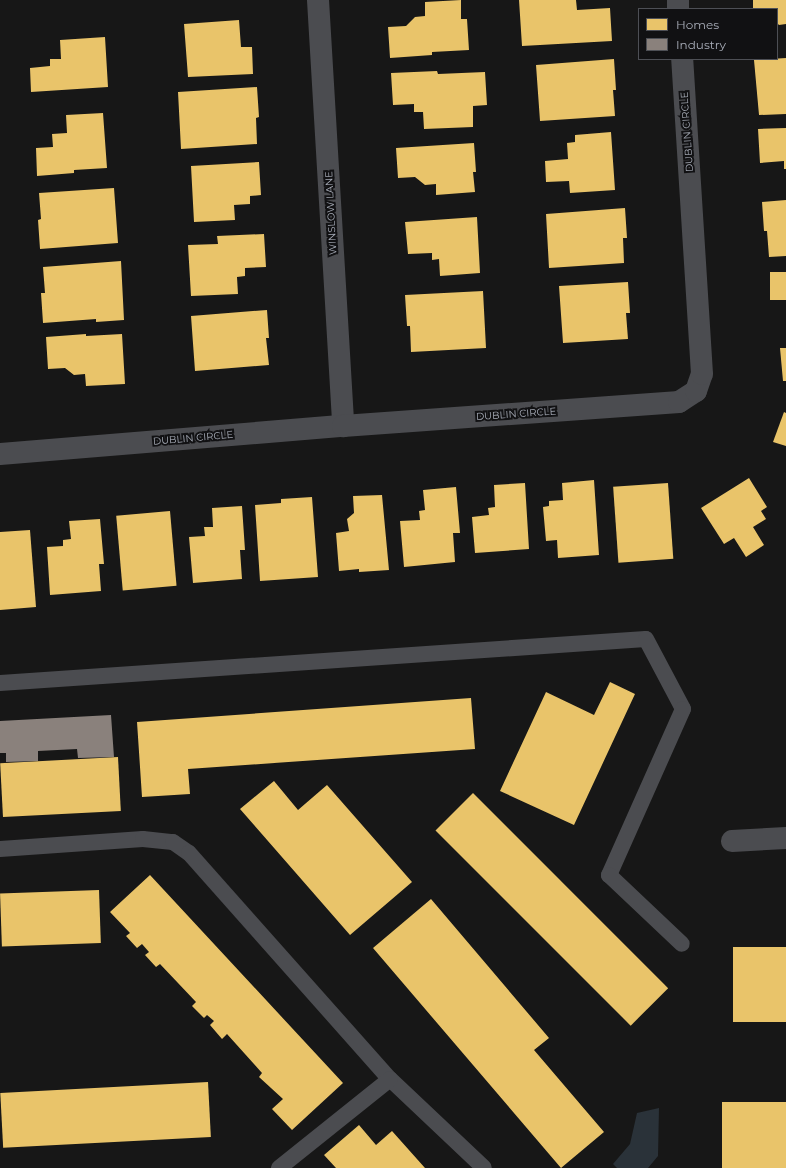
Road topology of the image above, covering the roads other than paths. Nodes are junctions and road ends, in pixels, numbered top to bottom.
1 (318, 0) edge
2 (682, 60) edge
3 (343, 426) junction
4 (0, 454) edge
5 (0, 683) edge
6 (786, 838) edge
7 (732, 841) dead end
8 (0, 849) edge
9 (682, 944) dead end
10 (390, 1079) junction
11 (279, 1168) edge
12 (484, 1168) edge

1 - 3 street, WINSLOW LANE
2 - 3 street, DUBLIN CIRCLE
3 - 4 street, DUBLIN CIRCLE
5 - 9 lane
6 - 7 street
8 - 10 lane
10 - 11 lane
10 - 12 lane

